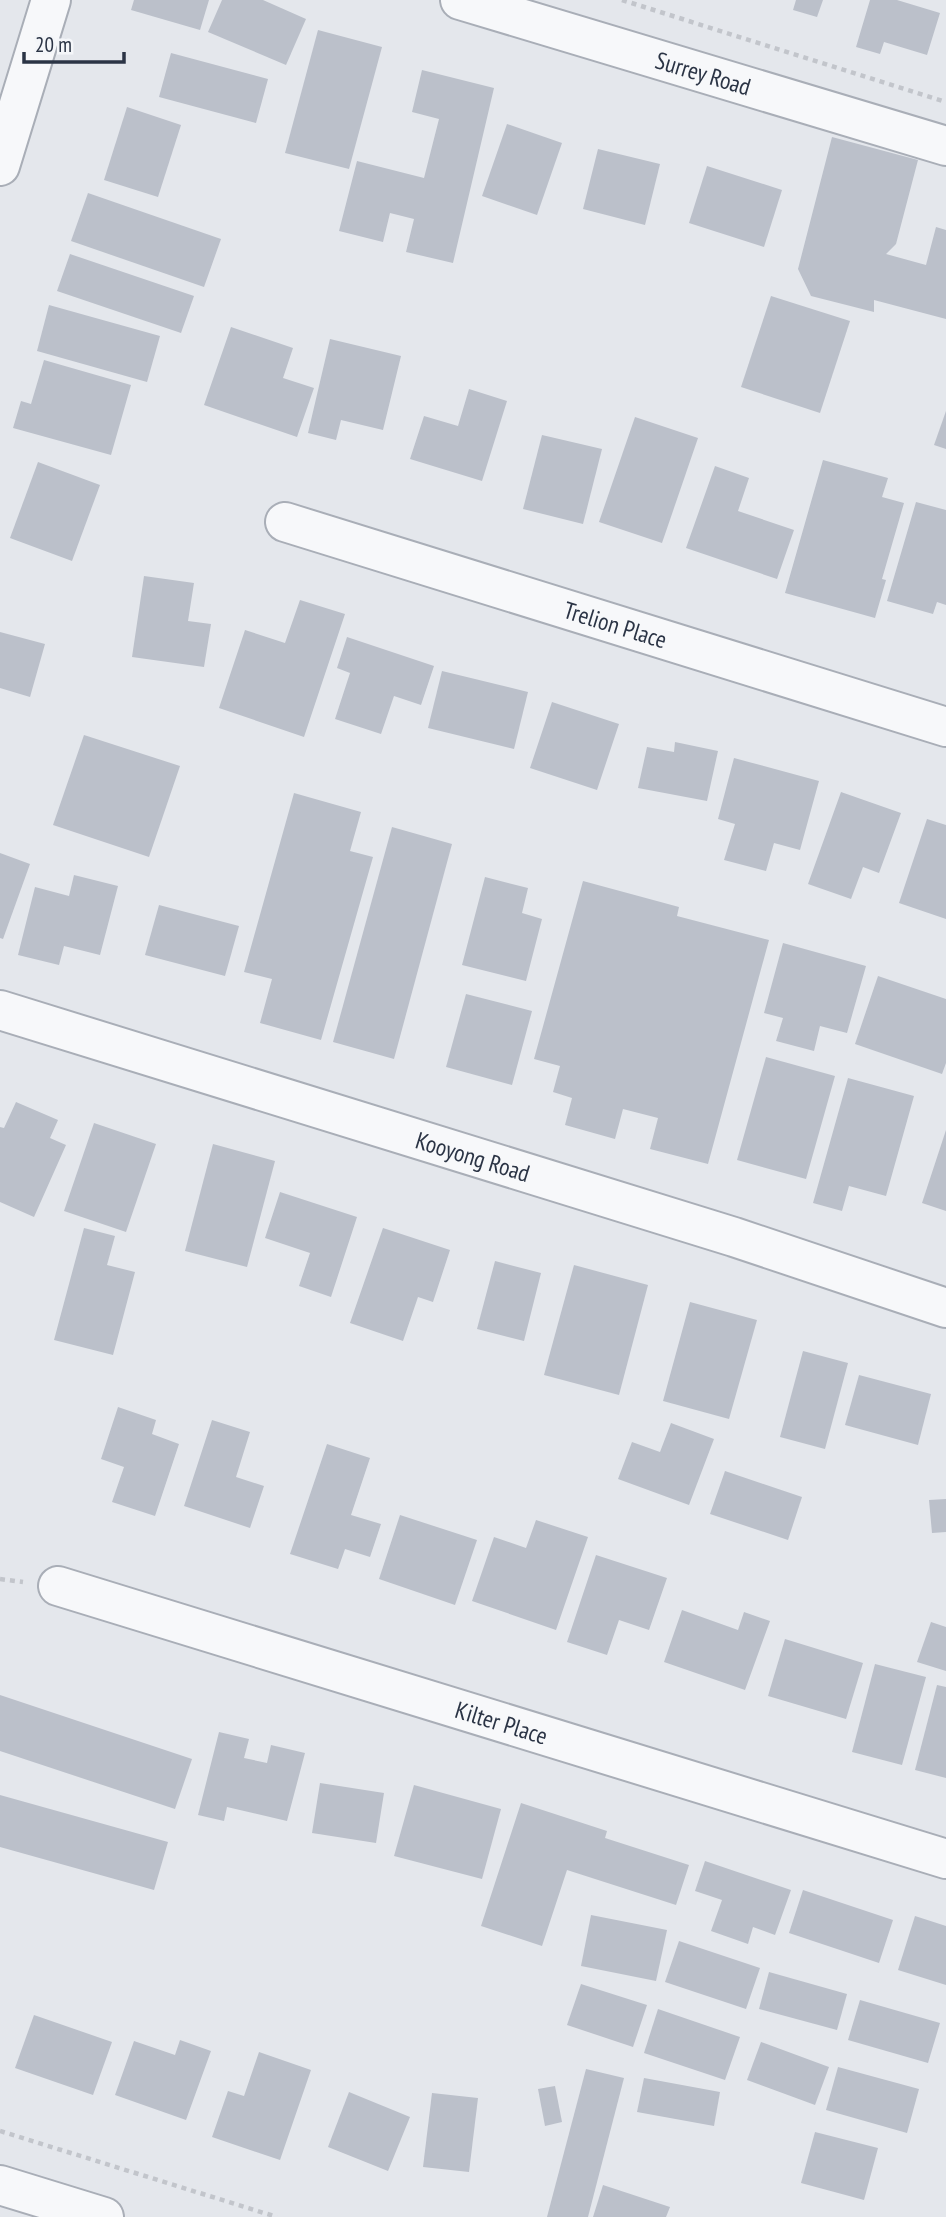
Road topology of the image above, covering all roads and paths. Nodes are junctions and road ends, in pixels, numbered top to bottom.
1 (51, 0) edge
2 (460, 0) edge
3 (622, 0) edge
4 (946, 102) edge
5 (946, 146) edge
6 (0, 166) edge
7 (285, 522) dead end
8 (946, 727) edge
9 (0, 1010) edge
10 (946, 1308) edge
11 (58, 1586) dead end
12 (946, 1860) edge
13 (0, 2130) edge
14 (0, 2185) edge
15 (104, 2217) edge
16 (277, 2217) edge

1 - 6 street
2 - 5 street, Surrey Road
3 - 4 path
7 - 8 street, Trelion Place
9 - 10 street, Kooyong Road
11 - 12 street, Kilter Place
13 - 16 path
14 - 15 street

